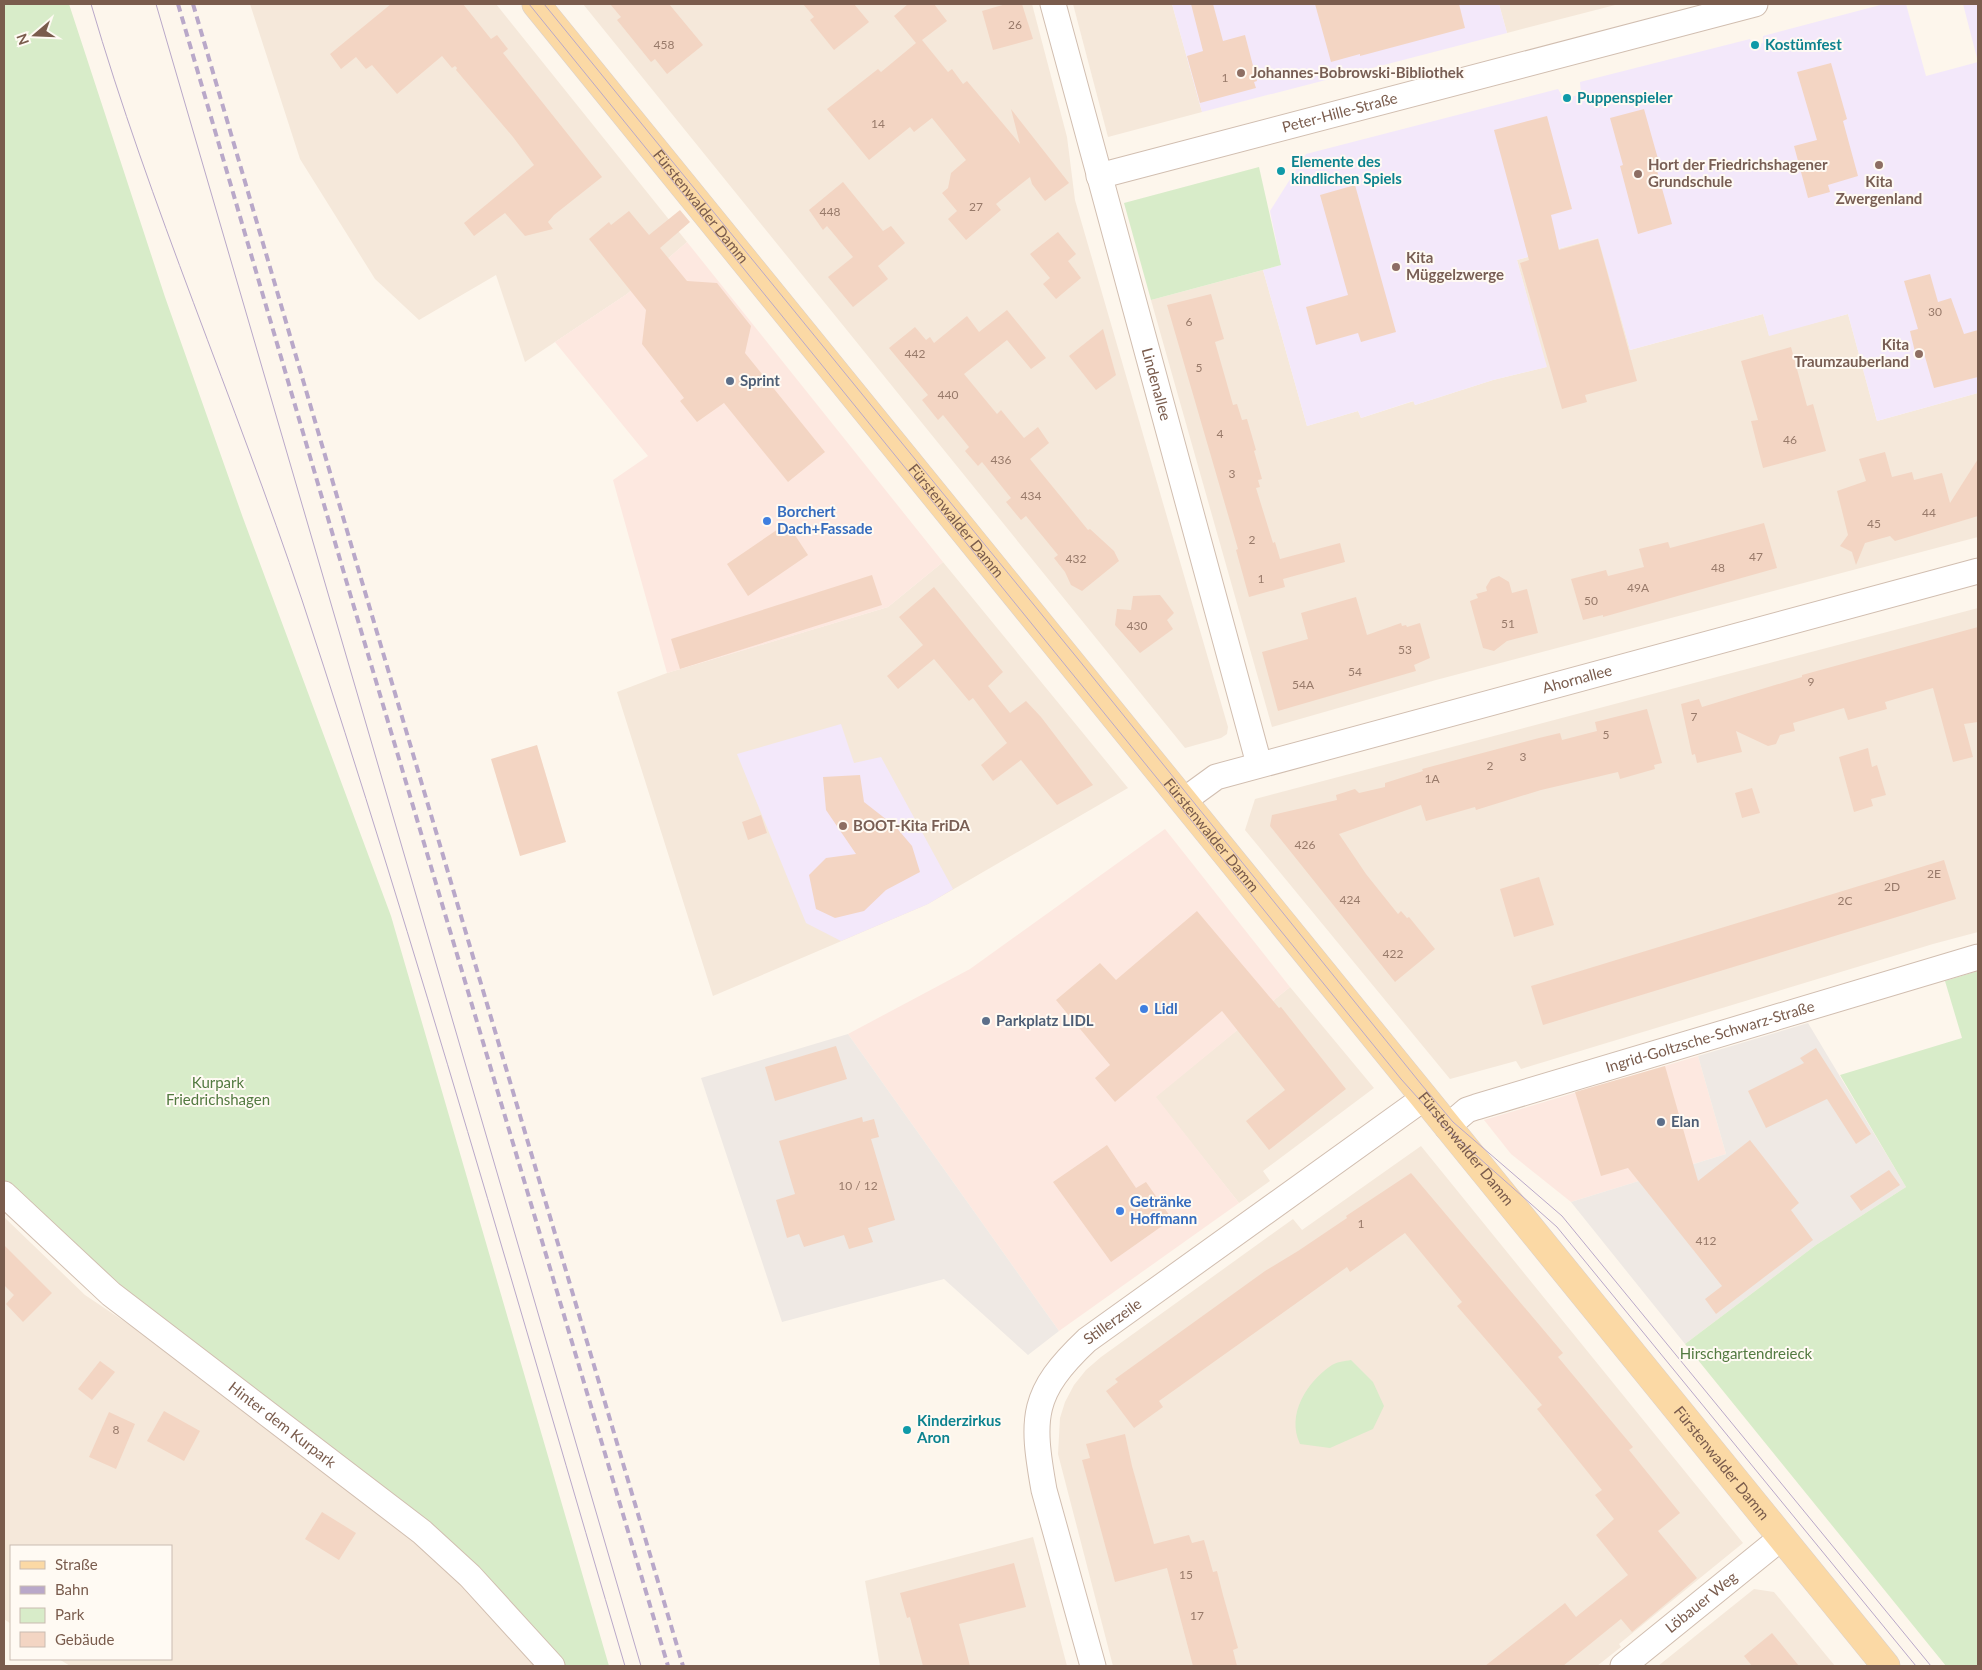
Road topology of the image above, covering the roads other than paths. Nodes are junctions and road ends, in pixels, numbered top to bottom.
1 (536, 4) edge
2 (1053, 4) edge
3 (1754, 4) edge
4 (1099, 176) junction
5 (1978, 571) edge
6 (1259, 764) junction
7 (1183, 801) junction
8 (1978, 957) edge
9 (1424, 1098) junction
10 (1448, 1127) junction
11 (4, 1194) edge
12 (1781, 1538) junction
13 (552, 1666) edge
14 (1092, 1666) edge
15 (1623, 1666) edge
16 (1886, 1666) edge

1 - 7 main road, Fürstenwalder Damm
2 - 4 street, Lindenallee
3 - 4 street, Peter-Hille-Straße
4 - 6 street, Lindenallee
5 - 6 street, Ahornallee
6 - 7 street, Ahornallee
7 - 9 main road, Fürstenwalder Damm
8 - 10 street, Ingrid-Goltzsche-Schwarz-Straße
9 - 10 main road, Fürstenwalder Damm
9 - 14 street, Stillerzeile
10 - 12 main road, Fürstenwalder Damm
11 - 13 street, Hinter dem Kurpark
12 - 15 street, Löbauer Weg
12 - 16 main road, Fürstenwalder Damm

